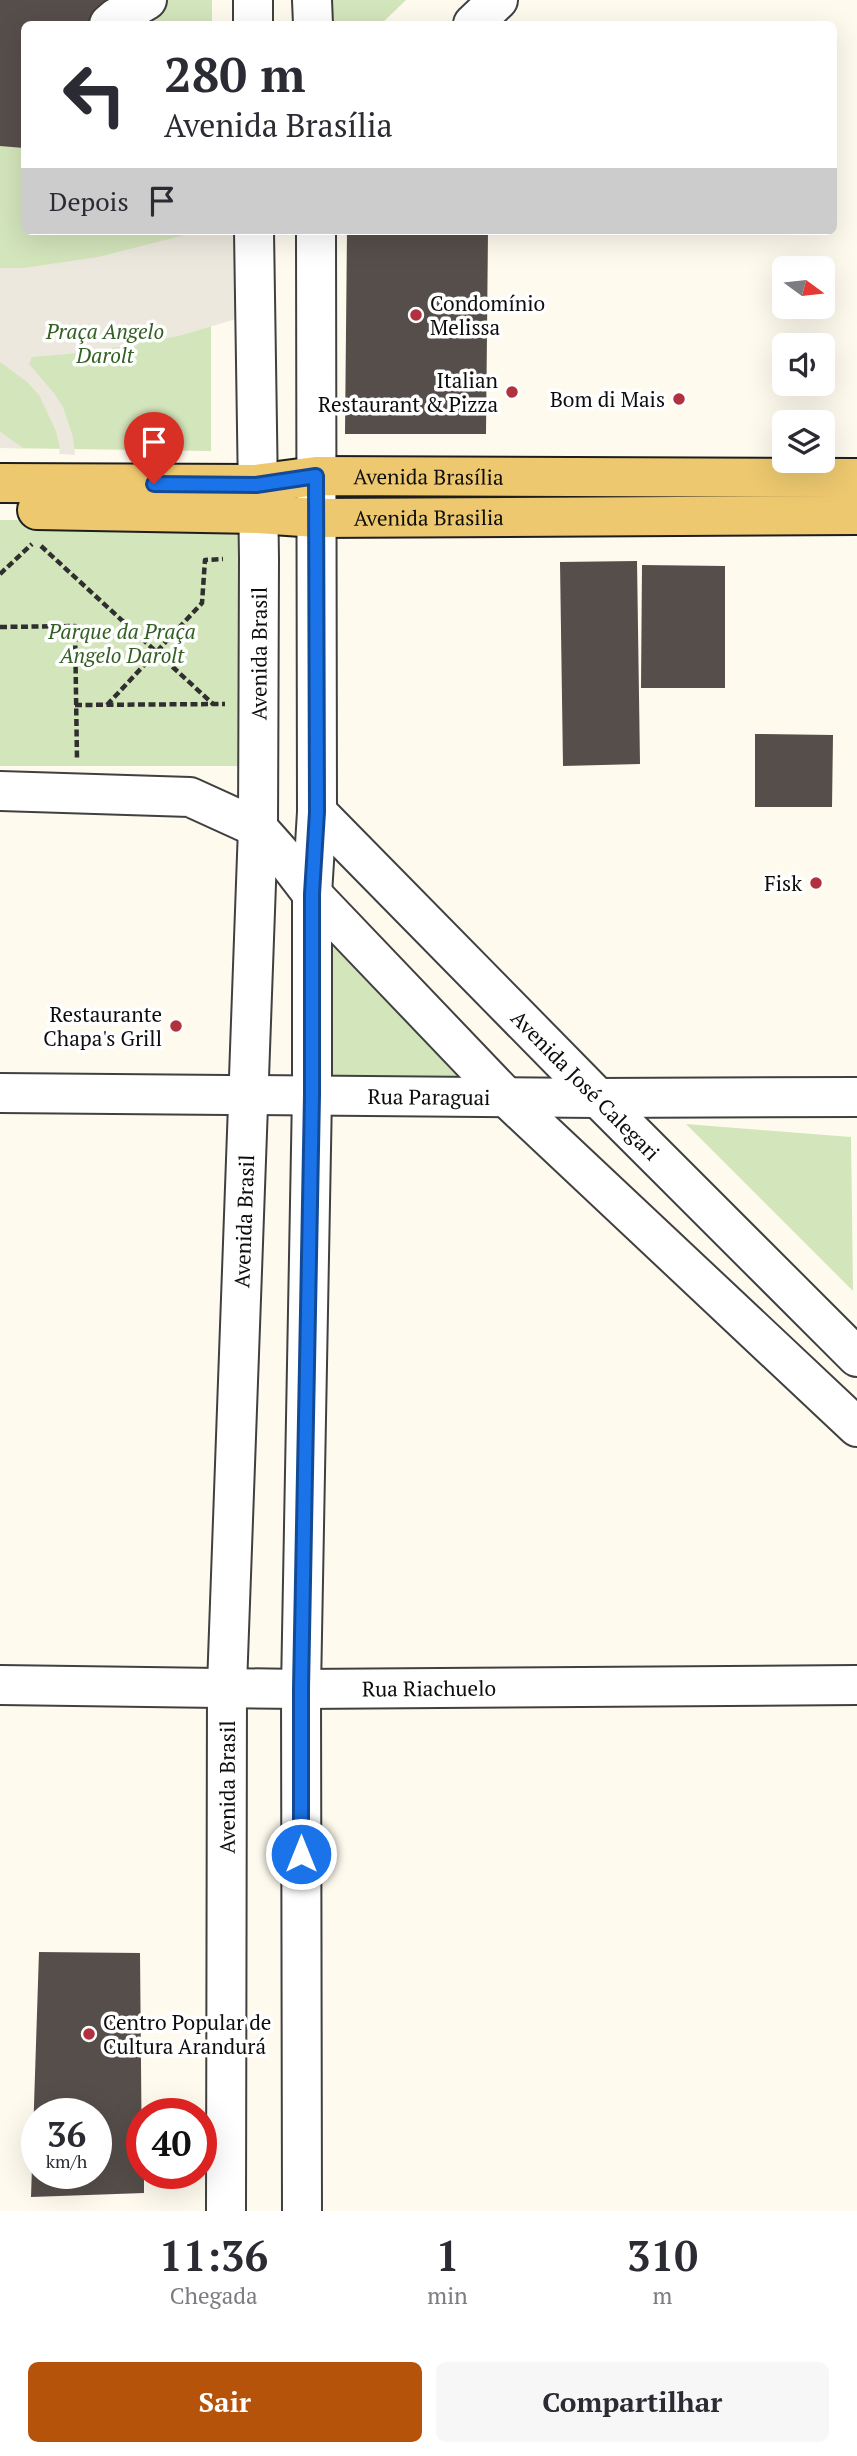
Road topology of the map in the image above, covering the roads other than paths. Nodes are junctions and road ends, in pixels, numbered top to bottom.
1 (147, 0) edge
2 (253, 0) edge
3 (313, 0) edge
4 (498, 0) edge
5 (113, 21) edge
6 (253, 21) edge
7 (313, 21) edge
8 (476, 21) edge
9 (254, 235) edge
10 (316, 235) edge
11 (316, 476) junction
12 (857, 478) edge
13 (0, 483) edge
14 (257, 499) junction
15 (0, 508) edge
16 (857, 515) edge
17 (317, 518) junction
18 (0, 792) edge
19 (317, 812) junction
20 (258, 828) junction
21 (312, 894) junction
22 (0, 1093) edge
23 (247, 1094) junction
24 (312, 1095) junction
25 (507, 1097) junction
26 (857, 1097) edge
27 (598, 1098) junction
28 (857, 1357) edge
29 (857, 1426) edge
30 (0, 1685) edge
31 (857, 1685) edge
32 (227, 1686) junction
33 (301, 1689) junction
34 (226, 2211) edge
35 (302, 2211) edge

1 - 5 street
2 - 6 street
3 - 7 street
4 - 8 street
9 - 14 street, Avenida Brasil
10 - 11 street
11 - 12 main road, Avenida Brasília
11 - 14 main road, Avenida Brasília
11 - 17 street
13 - 14 main road, Avenida Brasília
14 - 15 main road, Avenida Brasilia
14 - 17 main road, Avenida Brasilia
14 - 20 street, Avenida Brasil
16 - 17 main road, Avenida Brasilia
17 - 19 street
18 - 20 street
19 - 21 street
19 - 27 street, Avenida José Calegari
20 - 21 street
20 - 23 street, Avenida Brasil
21 - 24 street
21 - 25 street
22 - 23 street, Rua Paraguai
23 - 24 street, Rua Paraguai
23 - 32 street, Avenida Brasil
24 - 25 street, Rua Paraguai
24 - 33 street
25 - 27 street, Rua Paraguai
25 - 29 street
26 - 27 street, Rua Paraguai
27 - 28 street, Avenida José Calegari
30 - 32 street, Rua Riachuelo
31 - 33 street, Rua Riachuelo
32 - 33 street, Rua Riachuelo
32 - 34 street, Avenida Brasil
33 - 35 street

